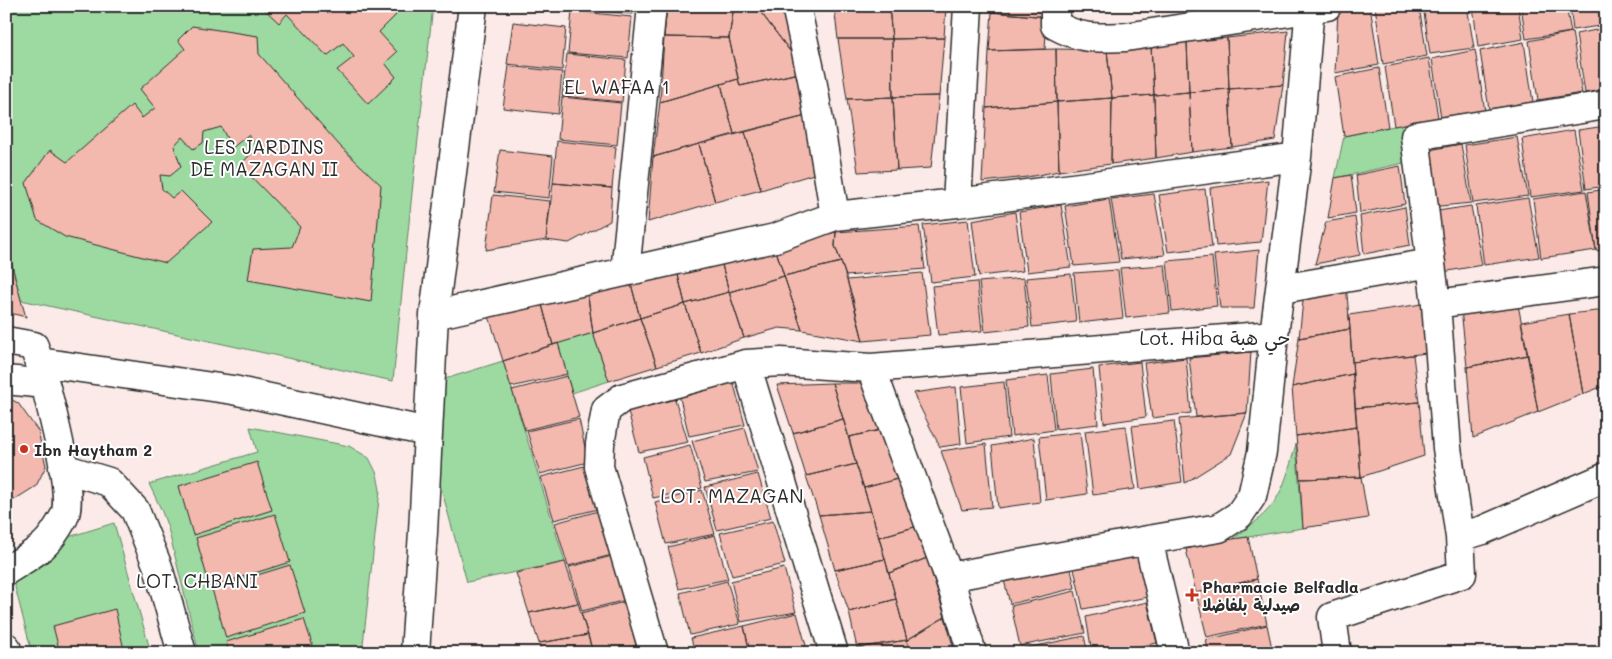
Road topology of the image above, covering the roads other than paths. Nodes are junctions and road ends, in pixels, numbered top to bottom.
1 (474, 6) edge
2 (652, 6) edge
3 (796, 6) edge
4 (968, 6) edge
5 (1055, 6) edge
6 (1316, 7) edge
7 (1606, 105) edge
8 (1298, 157) junction
9 (957, 203) junction
10 (835, 216) junction
11 (1431, 263) junction
12 (625, 272) junction
13 (1606, 281) edge
14 (1281, 289) junction
15 (1436, 304) junction
16 (434, 315) junction
17 (1274, 335) junction
18 (6, 341) edge
19 (746, 364) junction
20 (871, 368) junction
21 (42, 373) junction
22 (6, 380) edge
23 (428, 432) junction
24 (64, 468) junction
25 (1606, 478) edge
26 (1460, 537) junction
27 (1148, 540) junction
28 (6, 571) edge
29 (949, 577) junction
30 (6, 647) edge
31 (8, 653) edge
32 (182, 653) edge
33 (415, 653) edge
34 (654, 653) edge
35 (834, 653) edge
36 (972, 653) edge
37 (1175, 653) edge
38 (1338, 653) edge

1 - 16 street
2 - 12 street
3 - 10 street
4 - 9 street
5 - 6 street
6 - 8 street
7 - 11 street
8 - 9 street
8 - 14 street
9 - 10 street
10 - 12 street
11 - 14 street
11 - 15 street
12 - 16 street
13 - 15 street
14 - 17 street
15 - 26 street
16 - 23 street
17 - 20 street
17 - 27 street
18 - 21 street
19 - 20 street
19 - 34 street
19 - 35 street
20 - 29 street
21 - 22 street
21 - 23 street
21 - 24 street
23 - 33 street
24 - 28 street
24 - 32 street
25 - 26 street
26 - 38 street
27 - 29 street
27 - 37 street
29 - 36 street
30 - 31 street

